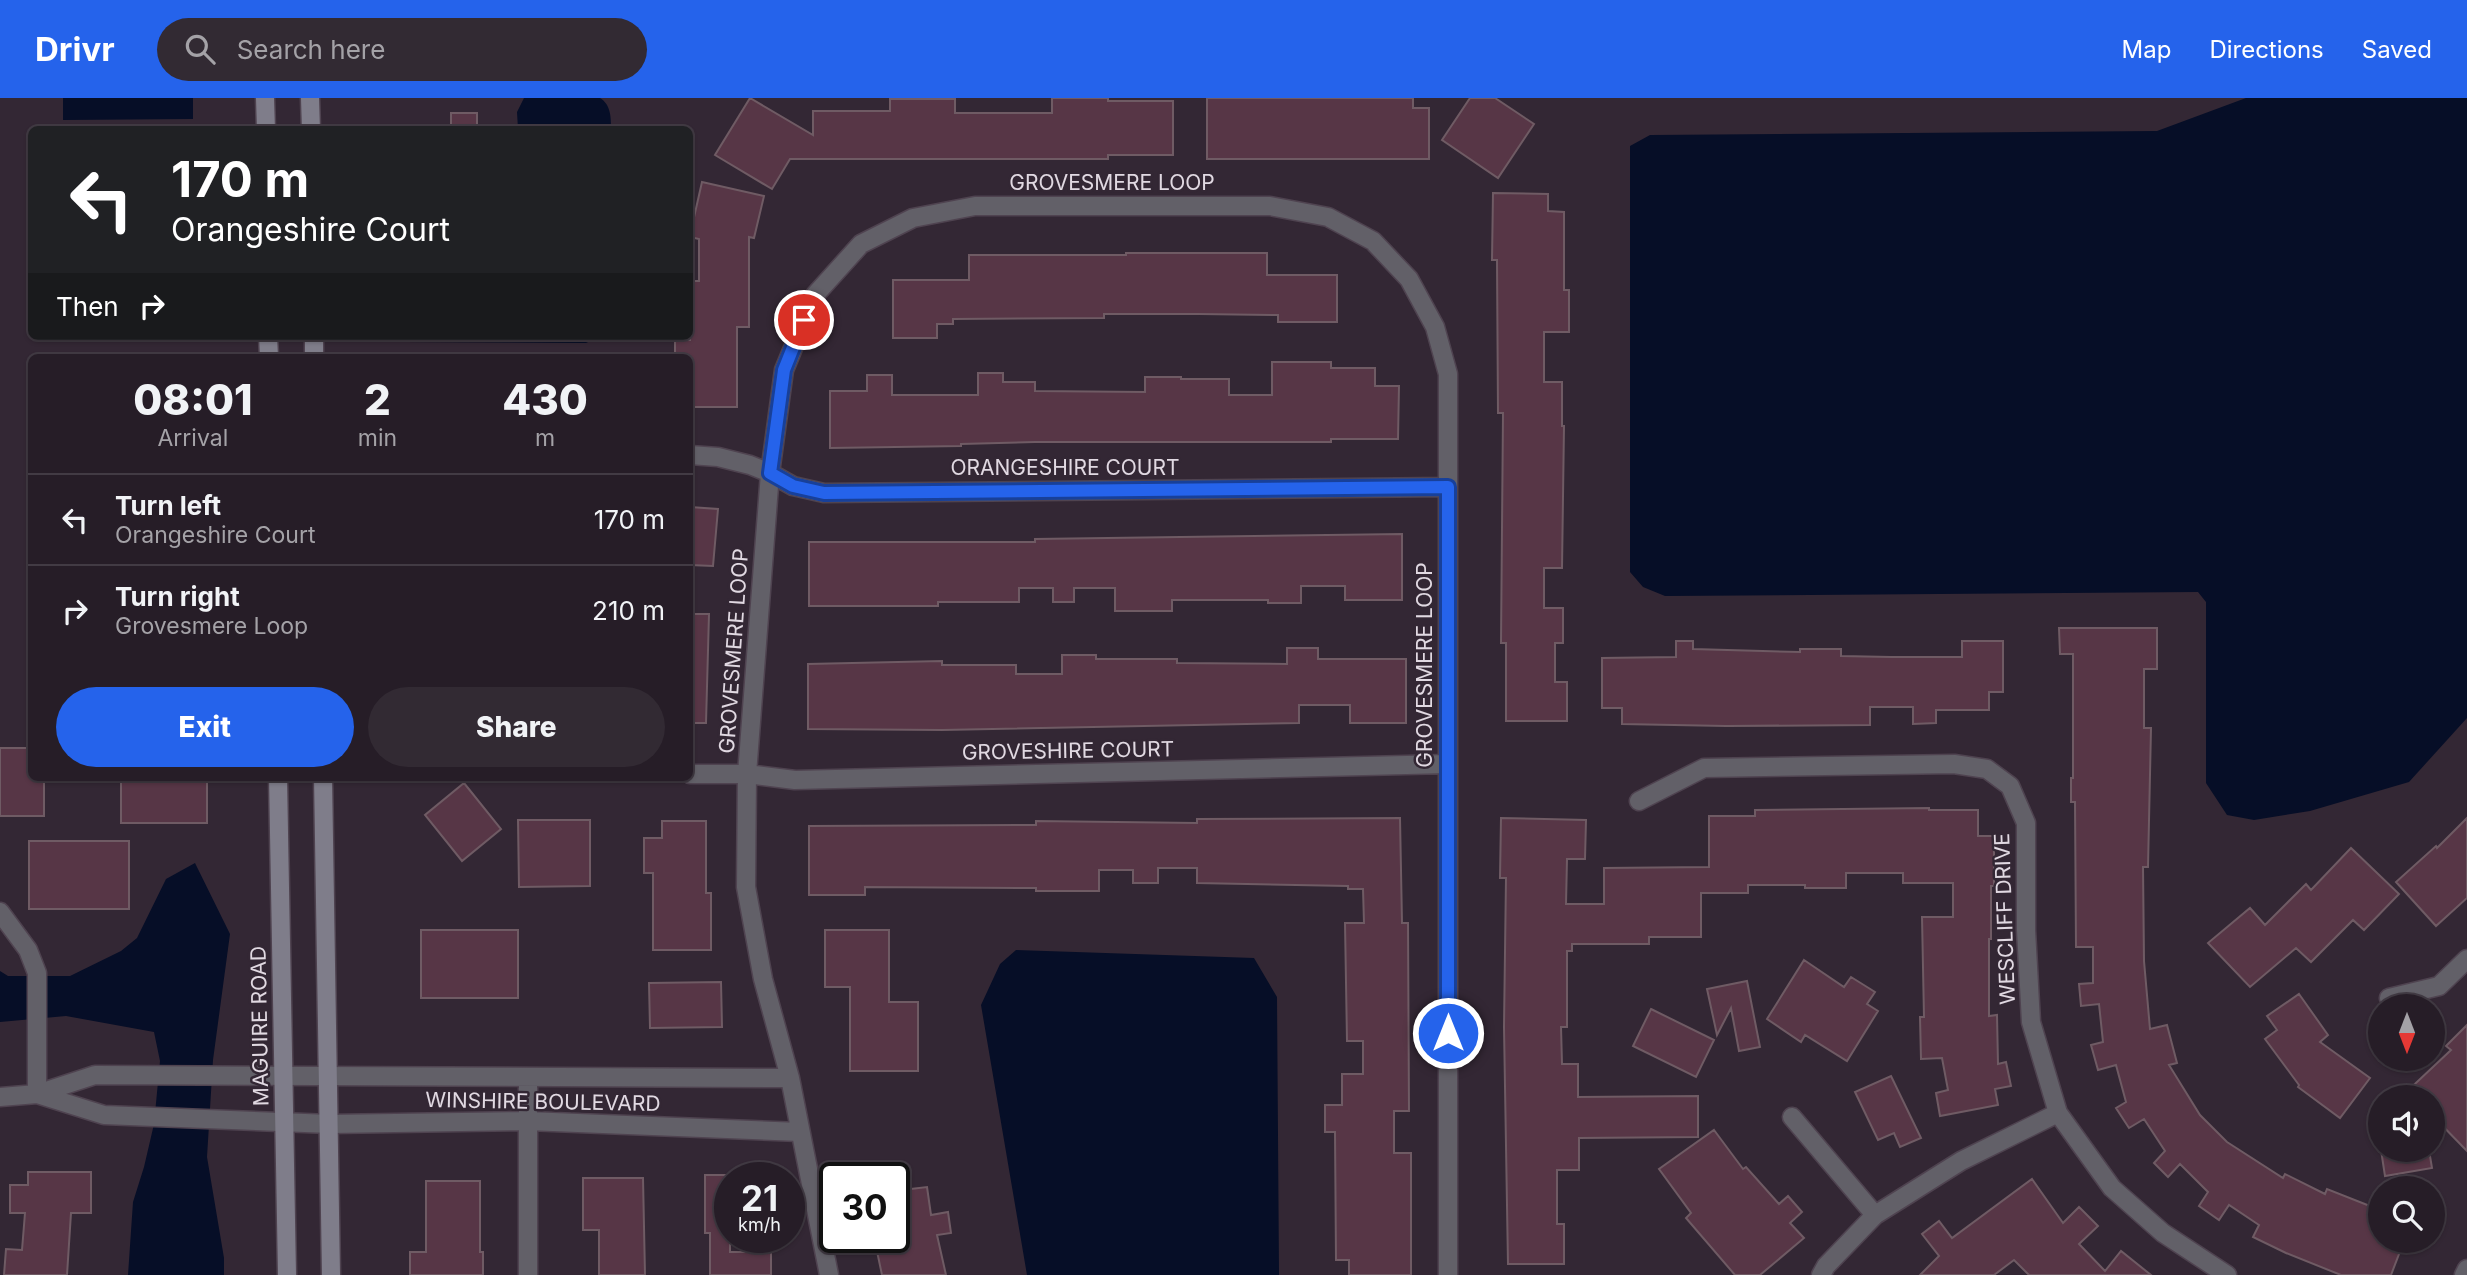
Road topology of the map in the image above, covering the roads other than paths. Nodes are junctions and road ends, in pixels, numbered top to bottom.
1 (265, 98) edge
2 (310, 98) edge
3 (266, 126) edge
4 (311, 126) edge
5 (693, 454) edge
6 (770, 473) junction
7 (1448, 487) junction
8 (1448, 764) junction
9 (693, 774) edge
10 (747, 774) junction
11 (278, 781) edge
12 (323, 781) edge
13 (1639, 802) dead end
14 (0, 912) edge
15 (2467, 959) edge
16 (2406, 994) edge
17 (284, 1075) junction
18 (330, 1077) junction
19 (528, 1078) junction
20 (790, 1078) junction
21 (37, 1094) junction
22 (0, 1097) edge
23 (2058, 1113) junction
24 (1792, 1117) dead end
25 (528, 1121) junction
26 (285, 1122) junction
27 (330, 1124) junction
28 (800, 1132) junction
29 (1875, 1215) junction
30 (2467, 1269) edge
31 (287, 1275) edge
32 (331, 1275) edge
33 (528, 1275) edge
34 (829, 1275) edge
35 (1448, 1275) edge
36 (1821, 1275) edge
37 (2227, 1275) edge
38 (2464, 1275) edge

1 - 3 main road
2 - 4 main road
5 - 6 street, ORANGESHIRE COURT
6 - 7 street, ORANGESHIRE COURT
6 - 7 street, GROVESMERE LOOP
6 - 10 street, GROVESMERE LOOP
7 - 8 street, GROVESMERE LOOP
8 - 10 street, GROVESHIRE COURT
8 - 35 street, GROVESMERE LOOP
9 - 10 street, GROVESHIRE COURT
10 - 20 street, GROVESMERE LOOP
11 - 17 main road, MAGUIRE ROAD
12 - 18 main road
13 - 23 street, WESCLIFF DRIVE
14 - 21 street
15 - 16 street
17 - 18 street, WINSHIRE BOULEVARD
17 - 21 street, WINSHIRE BOULEVARD
17 - 26 main road, MAGUIRE ROAD
18 - 19 street, WINSHIRE BOULEVARD
18 - 27 main road
19 - 20 street, WINSHIRE BOULEVARD
19 - 25 street
20 - 28 street, GROVESMERE LOOP
21 - 22 street
21 - 26 street, WINSHIRE BOULEVARD
23 - 29 street
23 - 37 street, WESCLIFF DRIVE
24 - 29 street
25 - 27 street, WINSHIRE BOULEVARD
25 - 28 street, WINSHIRE BOULEVARD
25 - 33 street
26 - 27 street, WINSHIRE BOULEVARD
26 - 31 main road, MAGUIRE ROAD
27 - 32 main road
28 - 34 street, GROVESMERE LOOP
29 - 36 street
30 - 38 street

